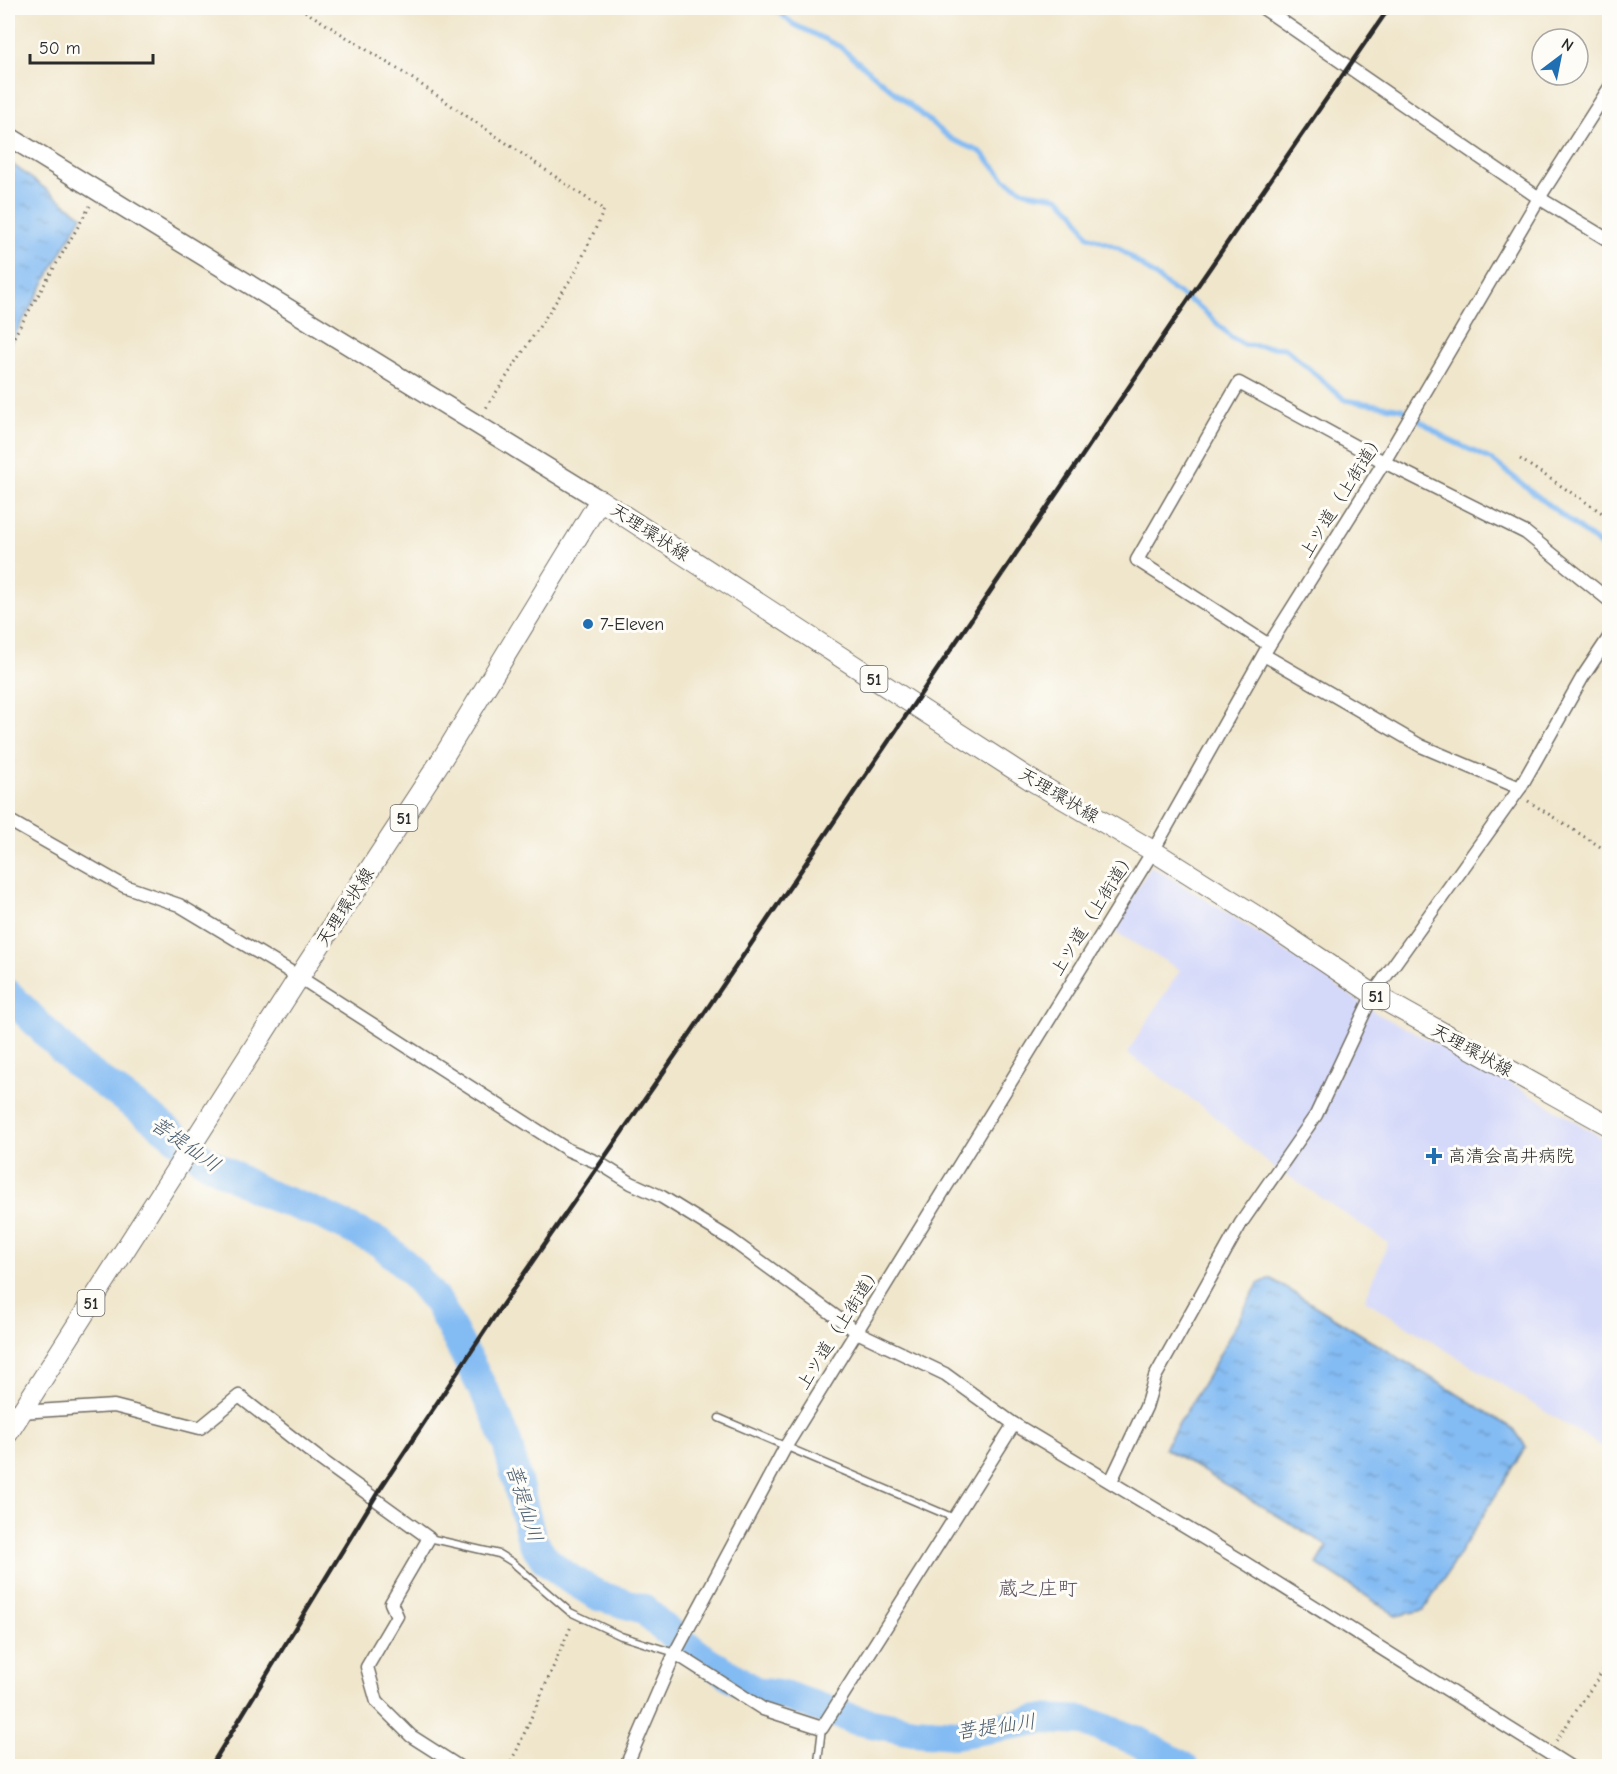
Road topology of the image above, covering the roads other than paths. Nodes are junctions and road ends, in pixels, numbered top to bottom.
1 (1263, 8) edge
2 (1610, 87) edge
3 (8, 136) edge
4 (1539, 198) junction
5 (1610, 240) edge
6 (1384, 462) junction
7 (600, 500) junction
8 (1610, 601) edge
9 (1610, 636) edge
10 (1266, 650) junction
11 (1519, 790) junction
12 (8, 820) edge
13 (1153, 851) junction
14 (299, 977) junction
15 (1373, 994) junction
16 (1610, 1126) edge
17 (857, 1332) junction
18 (14, 1410) edge
19 (719, 1418) dead end
20 (1014, 1424) junction
21 (8, 1433) edge
22 (786, 1446) junction
23 (1111, 1481) junction
24 (954, 1518) junction
25 (429, 1538) junction
26 (675, 1653) junction
27 (822, 1728) junction
28 (458, 1766) edge
29 (626, 1767) edge
30 (825, 1767) edge
31 (1569, 1767) edge

1 - 4 street
2 - 4 street, 上ツ道（上街道）
3 - 7 street
4 - 5 street
4 - 6 street, 上ツ道（上街道）
6 - 8 street
6 - 10 street, 上ツ道（上街道）
6 - 10 street
7 - 13 main road, 天理環状線 / 51
7 - 14 main road, 天理環状線 / 51
9 - 11 street
10 - 11 street
10 - 13 street, 上ツ道（上街道）
11 - 15 street
12 - 14 street
13 - 15 main road, 天理環状線 / 51
13 - 17 street, 上ツ道（上街道）
14 - 17 street
14 - 18 main road, 天理環状線 / 51
15 - 16 main road, 天理環状線 / 51
15 - 23 street
17 - 20 street
17 - 22 street, 上ツ道（上街道）
18 - 21 main road, 天理環状線 / 51
18 - 25 street
19 - 22 lane
20 - 23 street
20 - 24 street
22 - 24 lane
22 - 26 street, 上ツ道（上街道）
23 - 31 street
24 - 27 street
25 - 26 lane
25 - 28 street
26 - 27 street
26 - 29 street, 上ツ道（上街道）
27 - 30 lane

